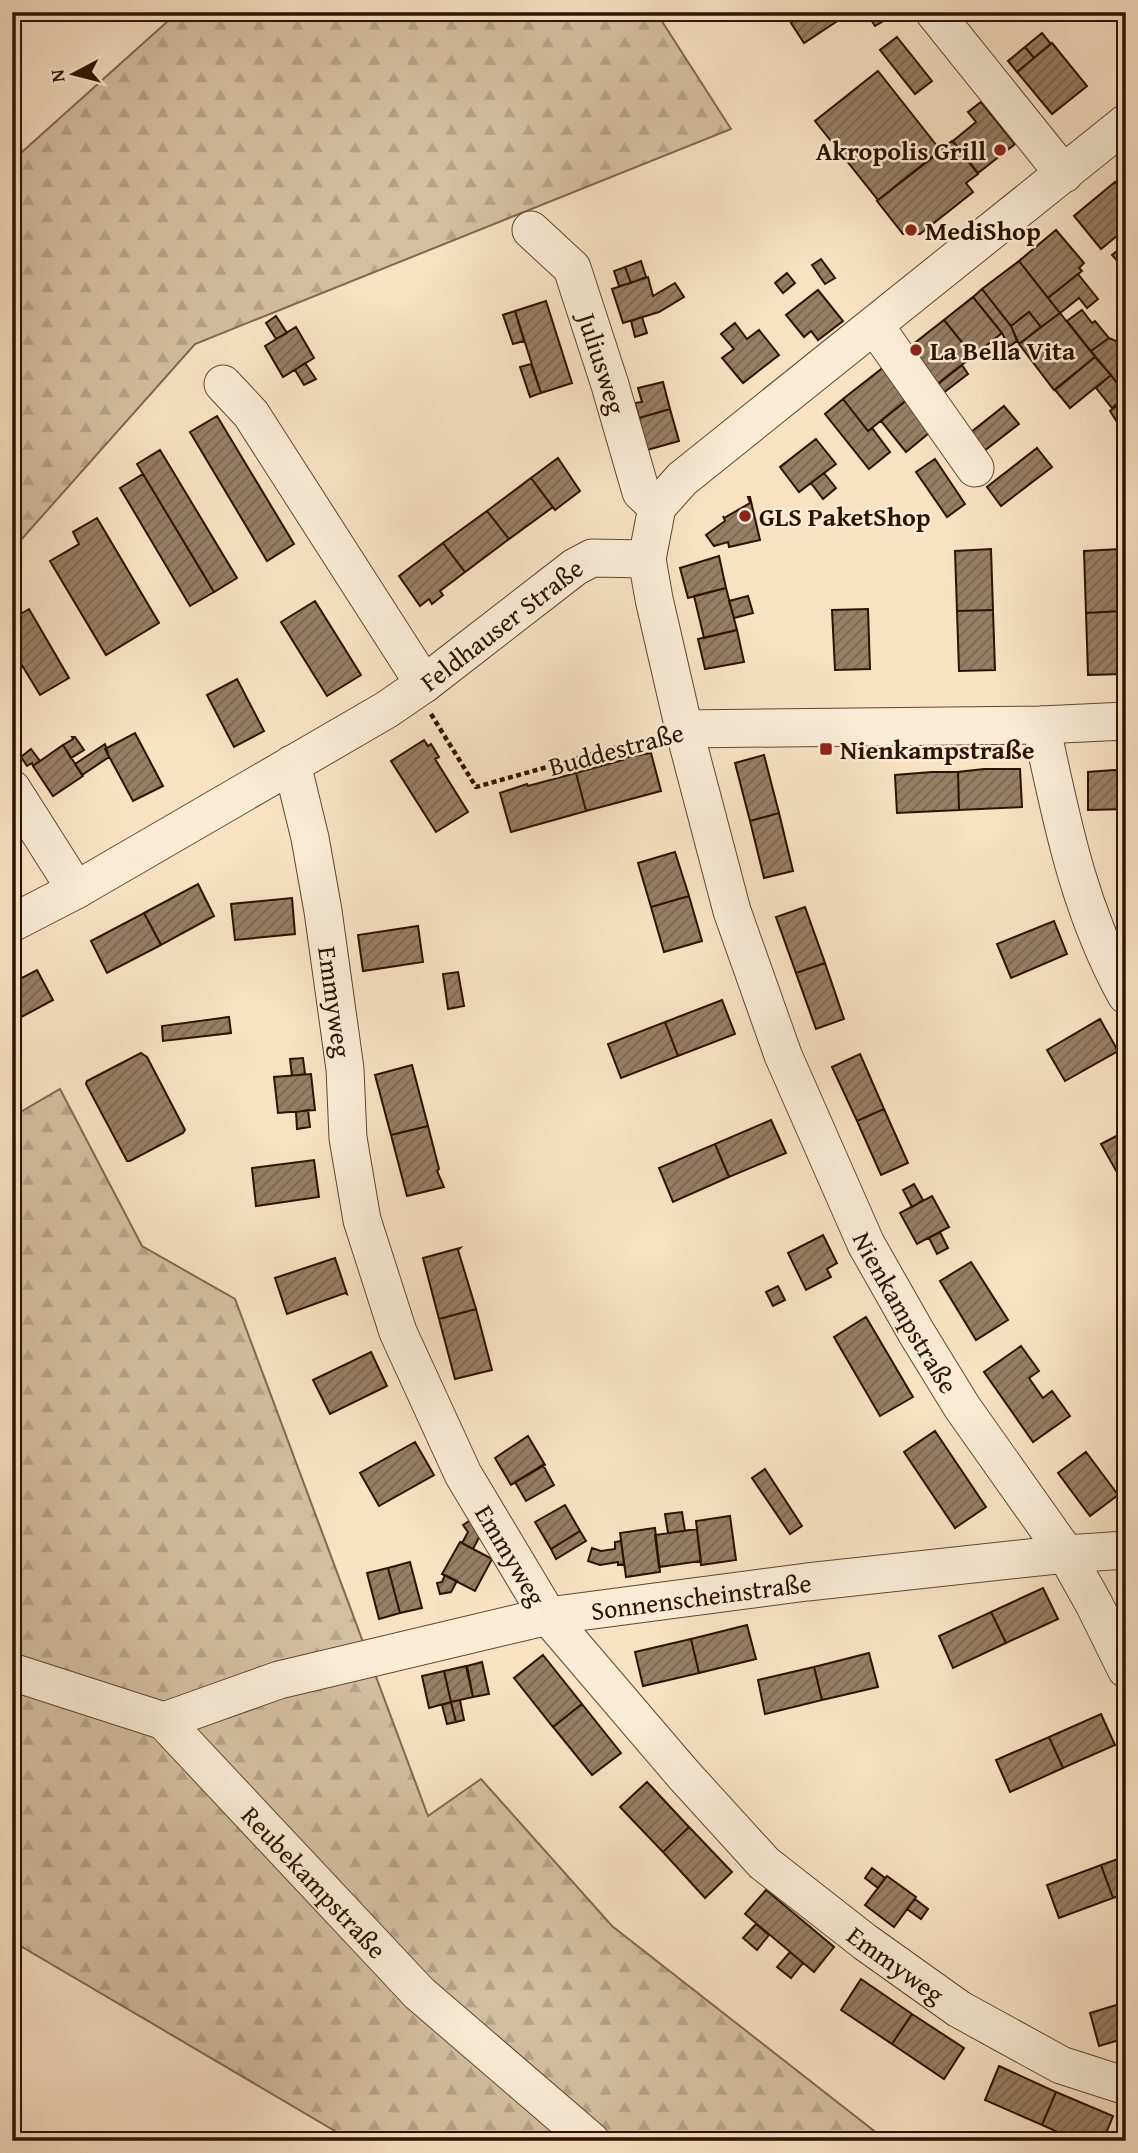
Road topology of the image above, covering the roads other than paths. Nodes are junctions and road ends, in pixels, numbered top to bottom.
1 (934, 12) edge
2 (1126, 123) edge
3 (1064, 174) junction
4 (531, 230) dead end
5 (875, 326) junction
6 (223, 384) dead end
7 (975, 468) dead end
8 (657, 507) junction
9 (647, 559) junction
10 (420, 687) junction
11 (1126, 721) edge
12 (1041, 725) junction
13 (684, 729) junction
14 (292, 764) junction
15 (12, 789) edge
16 (76, 890) junction
17 (12, 923) edge
18 (1126, 995) edge
19 (1126, 1550) edge
20 (1066, 1554) junction
21 (548, 1616) junction
22 (1126, 1669) edge
23 (12, 1672) edge
24 (164, 1721) junction
25 (1126, 2086) edge
26 (591, 2141) edge

1 - 3 street
2 - 3 street
3 - 5 street
4 - 8 street, Juliusweg
5 - 7 street
5 - 8 street
6 - 10 street
8 - 9 street
9 - 10 street, Feldhauser Straße
9 - 13 street, Nienkampstraße
10 - 14 street, Feldhauser Straße
11 - 12 street, Buddestraße
12 - 13 street, Buddestraße
12 - 18 street
13 - 20 street, Nienkampstraße
14 - 16 street, Feldhauser Straße
14 - 21 street, Emmyweg
15 - 16 street
16 - 17 street, Feldhauser Straße
19 - 20 street, Sonnenscheinstraße
20 - 21 street, Sonnenscheinstraße
20 - 22 street, Nienkampstraße
21 - 24 street, Sonnenscheinstraße
21 - 25 street, Emmyweg
23 - 24 street, Reubekampstraße
24 - 26 street, Reubekampstraße

